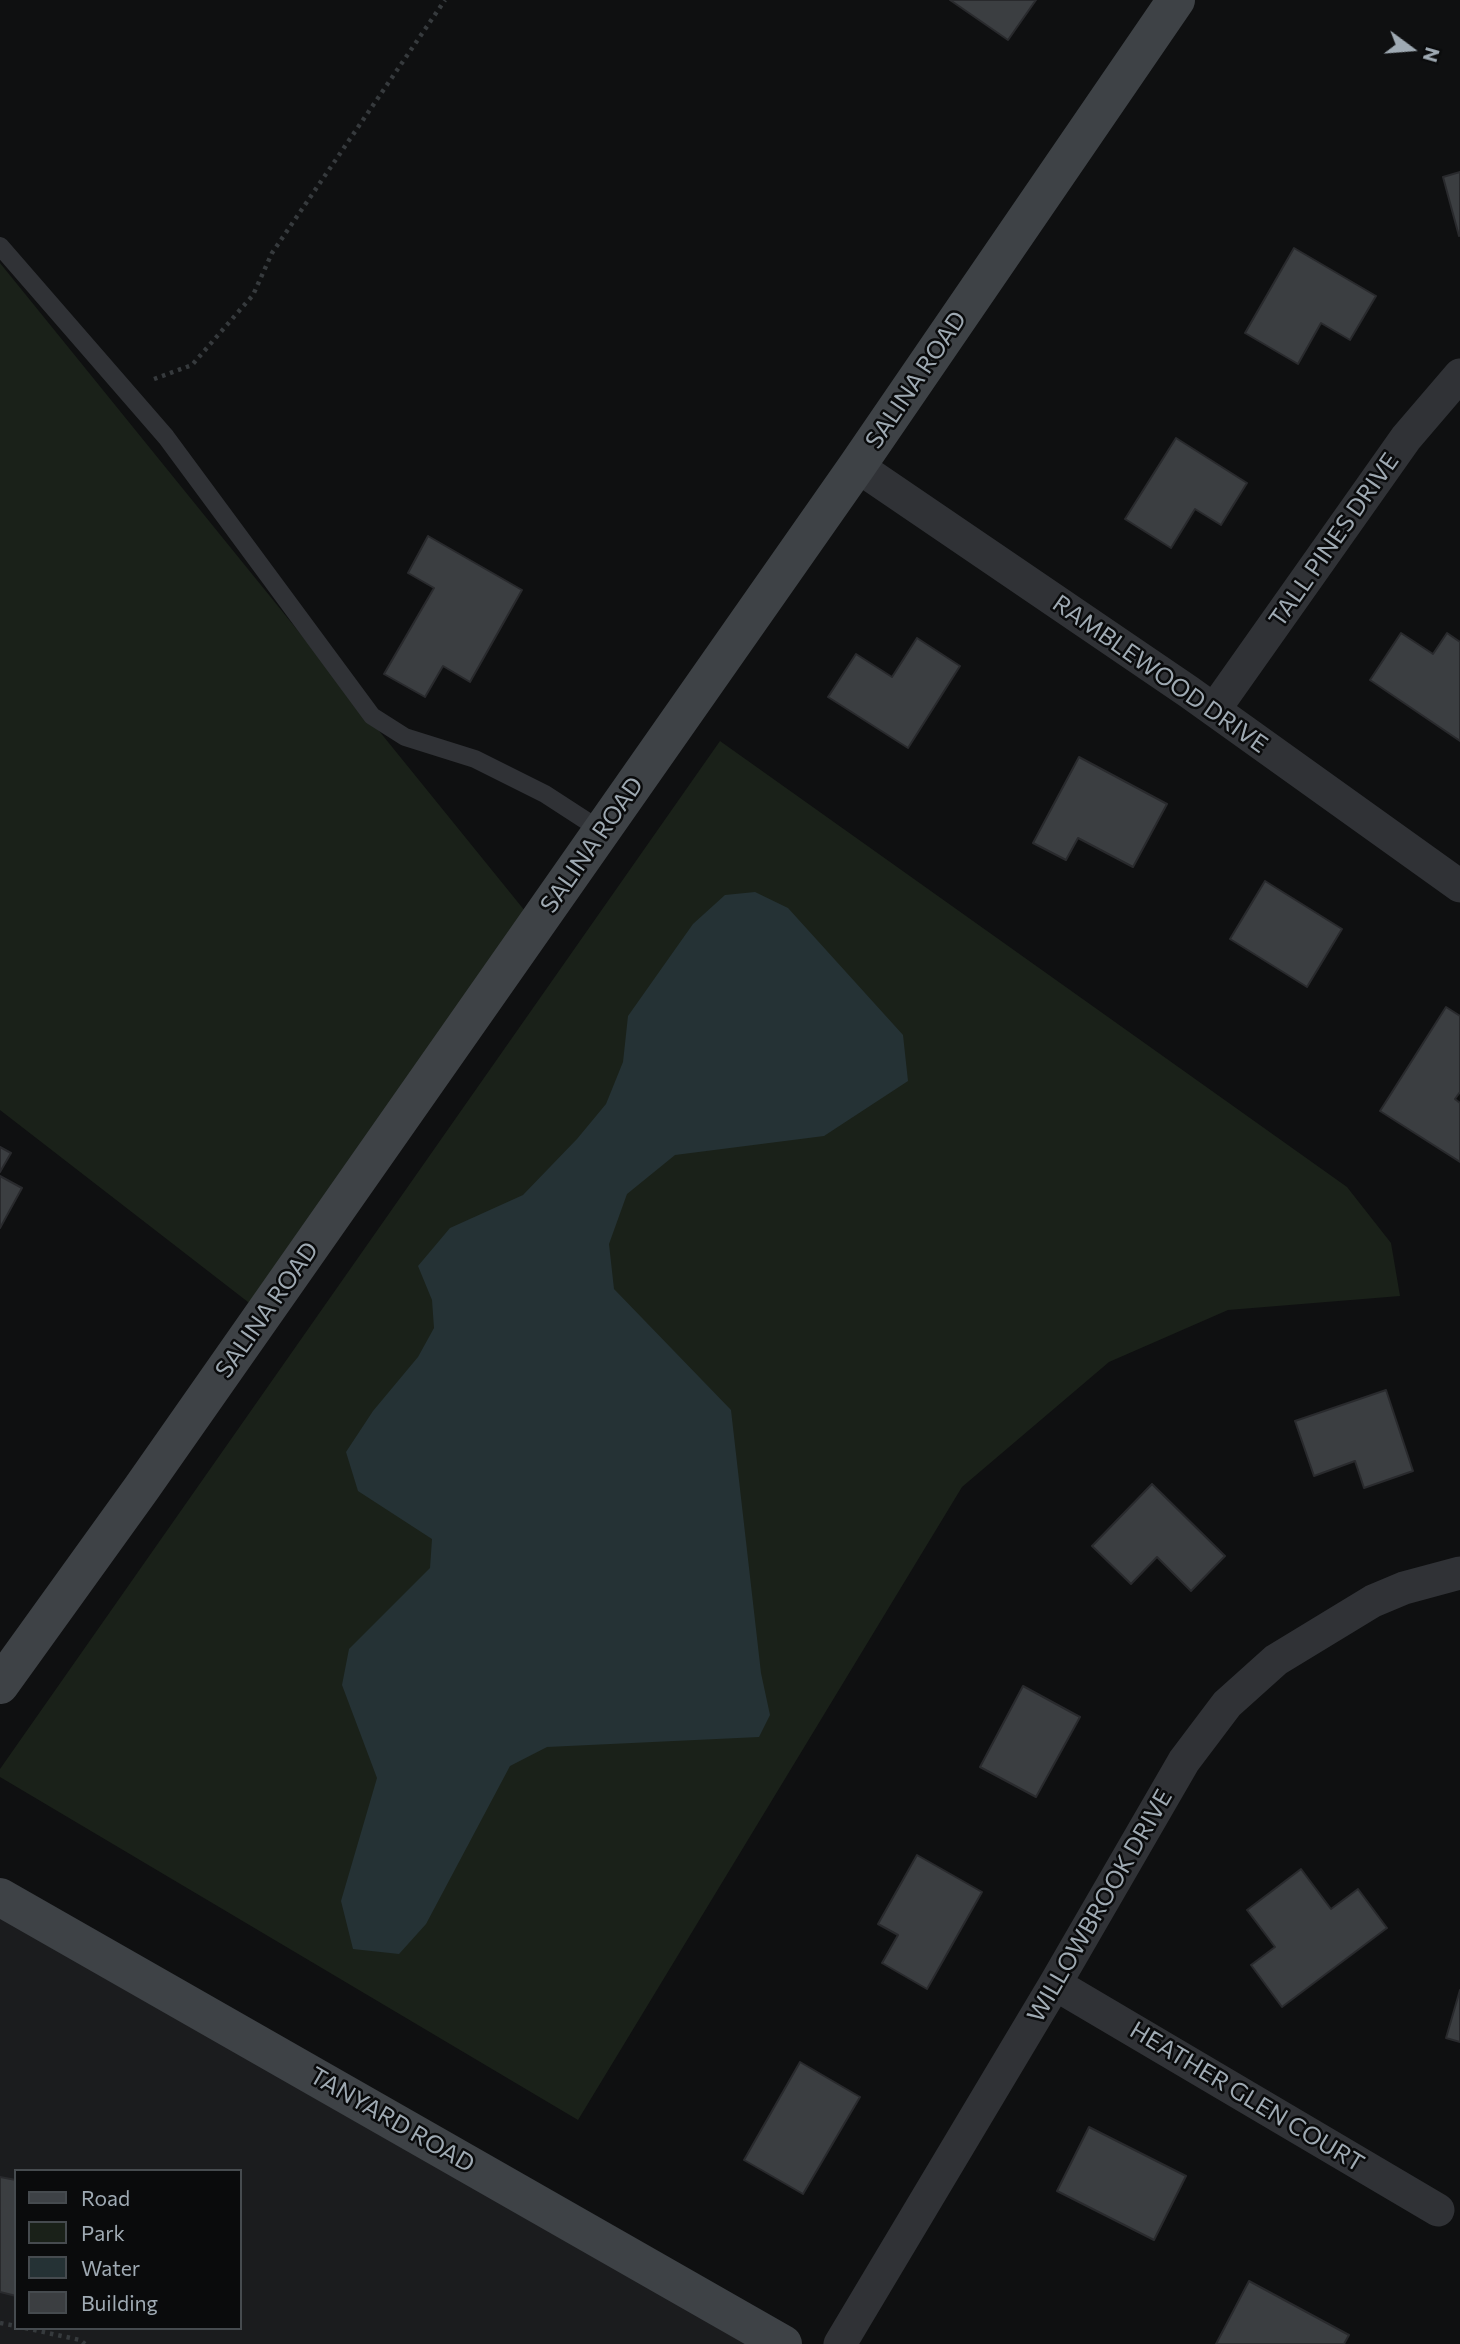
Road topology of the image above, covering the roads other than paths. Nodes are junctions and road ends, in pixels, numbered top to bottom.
1 (1176, 0) edge
2 (0, 246) edge
3 (1460, 375) edge
4 (858, 466) junction
5 (1214, 710) junction
6 (602, 831) junction
7 (1460, 886) edge
8 (1460, 1573) edge
9 (0, 1685) edge
10 (0, 1897) edge
11 (1055, 1984) junction
12 (1438, 2210) dead end
13 (783, 2344) edge
14 (840, 2344) edge

1 - 4 street, SALINA ROAD
2 - 6 lane
3 - 5 street, TALL PINES DRIVE
4 - 5 street, RAMBLEWOOD DRIVE
4 - 6 street, SALINA ROAD
5 - 7 street, RAMBLEWOOD DRIVE
6 - 9 street, SALINA ROAD
8 - 11 street, WILLOWBROOK DRIVE
10 - 13 street, TANYARD ROAD
11 - 12 street, HEATHER GLEN COURT
11 - 14 street, WILLOWBROOK DRIVE

